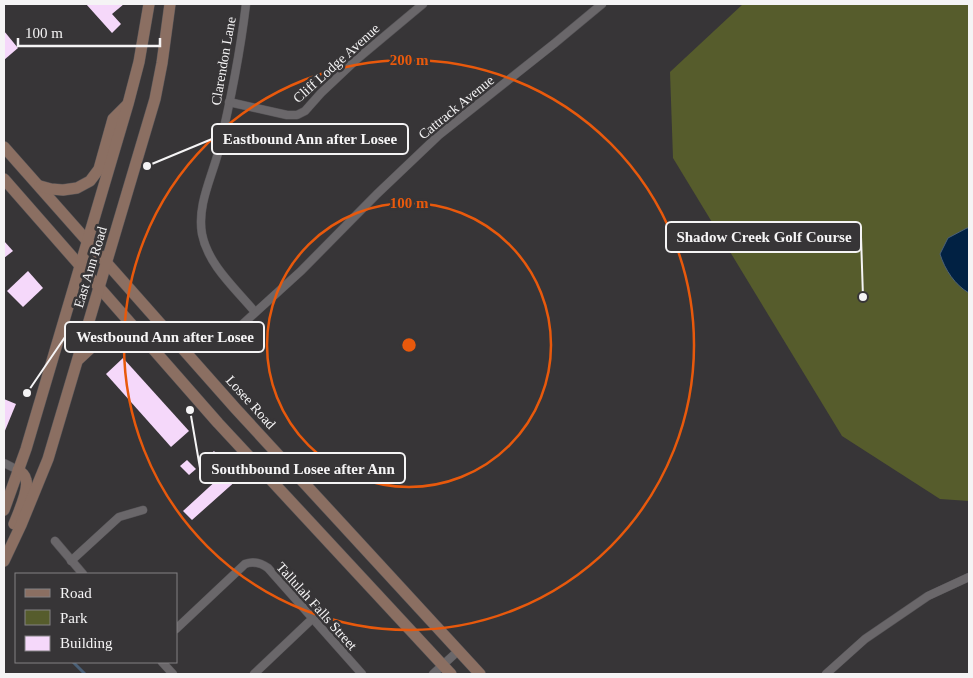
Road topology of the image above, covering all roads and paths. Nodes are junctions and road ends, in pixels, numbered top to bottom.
1 (149, 4) edge
2 (170, 4) edge
3 (246, 4) edge
4 (422, 4) edge
5 (602, 4) edge
6 (229, 102) junction
7 (128, 104) junction
8 (4, 147) edge
9 (4, 179) edge
10 (38, 185) junction
11 (88, 240) junction
12 (106, 262) junction
13 (81, 266) junction
14 (99, 287) junction
15 (255, 312) junction
16 (144, 338) junction
17 (224, 341) dead end
18 (78, 361) junction
19 (4, 463) edge
20 (18, 470) junction
21 (4, 510) edge
22 (143, 510) dead end
23 (55, 541) dead end
24 (4, 552) edge
25 (4, 561) edge
26 (71, 562) junction
27 (81, 573) edge
28 (969, 577) edge
29 (312, 619) junction
30 (178, 627) edge
31 (458, 651) junction
32 (163, 663) edge
33 (447, 670) edge
34 (173, 674) edge
35 (254, 674) edge
36 (362, 674) edge
37 (434, 674) edge
38 (480, 674) edge
39 (826, 674) edge

1 - 7 main road, East Ann Road
2 - 12 main road, East Ann Road
3 - 6 street, Clarendon Lane
4 - 6 street, Cliff Lodge Avenue
5 - 15 street, Cattrack Avenue
6 - 15 street, Clarendon Lane
7 - 10 main road
7 - 11 main road, East Ann Road
8 - 10 main road, Losee Road
9 - 13 main road
10 - 11 main road, Losee Road
11 - 12 main road, Losee Road
11 - 13 main road, East Ann Road
12 - 14 main road, East Ann Road
12 - 31 main road, Losee Road
13 - 14 main road
13 - 20 main road, East Ann Road
14 - 16 main road
14 - 18 main road, East Ann Road
15 - 17 street, Cattrack Avenue
16 - 18 main road
16 - 33 main road
18 - 25 main road, East Ann Road
19 - 20 street
20 - 21 main road, East Ann Road
20 - 24 main road
22 - 26 street
23 - 26 street
26 - 27 street
28 - 39 street
29 - 30 street, Tallulah Falls Street
29 - 35 street
29 - 36 street, Tallulah Falls Street
31 - 33 street
31 - 38 main road, Losee Road
32 - 34 street
33 - 37 street

